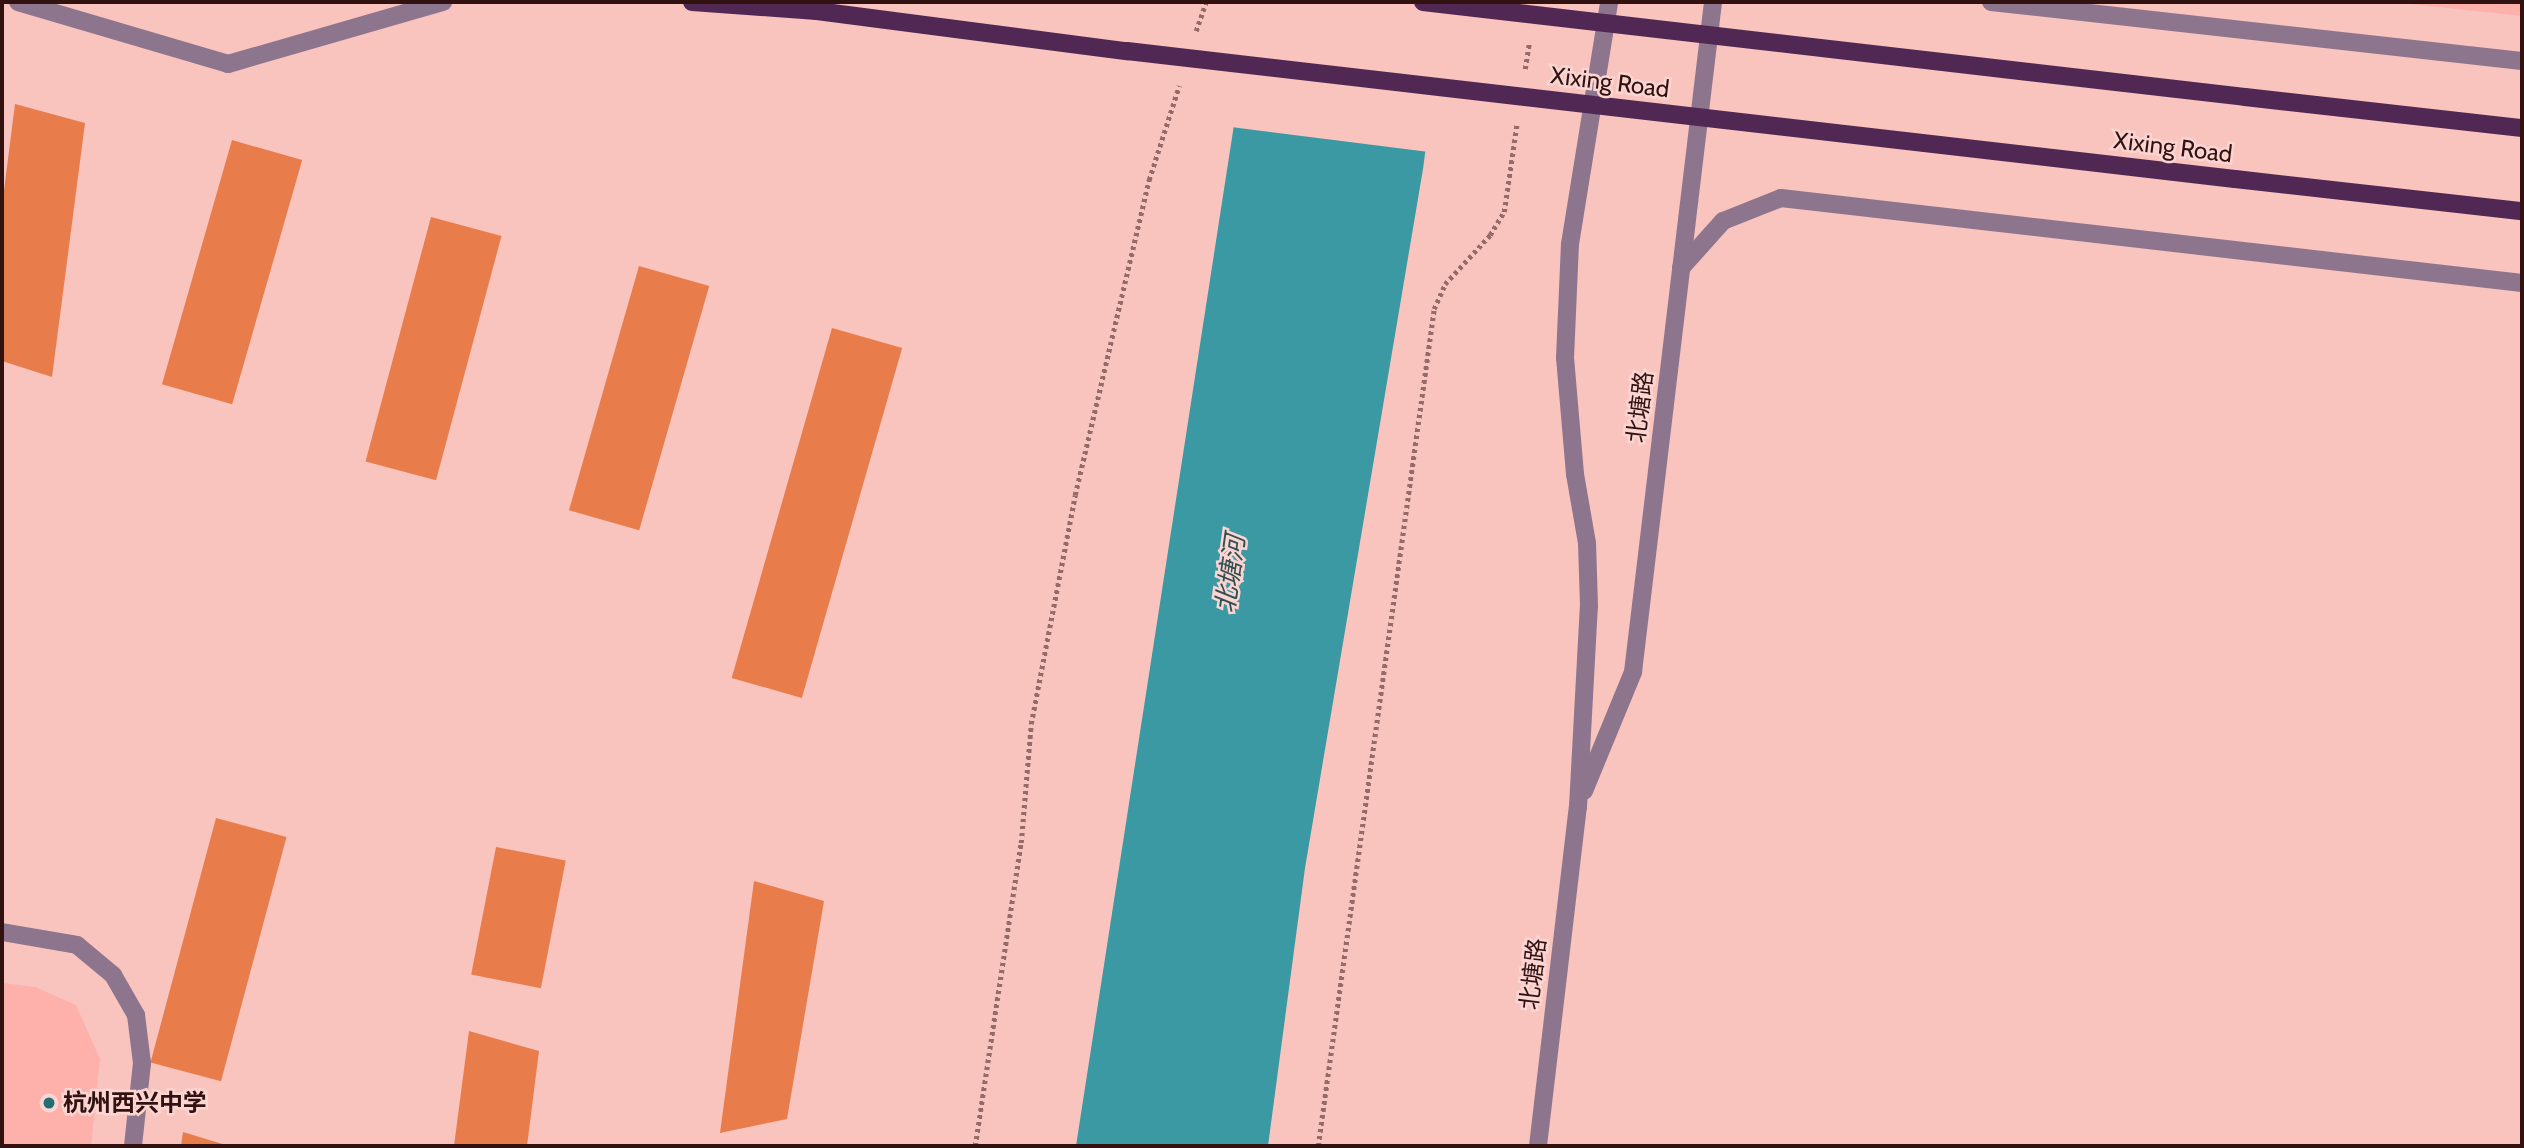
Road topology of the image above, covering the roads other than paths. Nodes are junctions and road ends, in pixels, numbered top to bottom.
1 (18, 2) edge
2 (443, 2) edge
3 (692, 2) edge
4 (1423, 2) edge
5 (1608, 2) edge
6 (1713, 2) edge
7 (1991, 2) edge
8 (2522, 61) edge
9 (2522, 128) edge
10 (2522, 211) edge
11 (1681, 268) junction
12 (2522, 283) edge
13 (1578, 807) junction
14 (2, 932) edge
15 (133, 1146) edge
16 (1538, 1146) edge

1 - 2 street
3 - 10 main road, Xixing Road, bridge
4 - 9 main road, bridge
5 - 13 street, 北塘路
6 - 11 street, 北塘路
7 - 8 street
11 - 12 street
11 - 13 street, 北塘路
13 - 16 street, 北塘路
14 - 15 street

